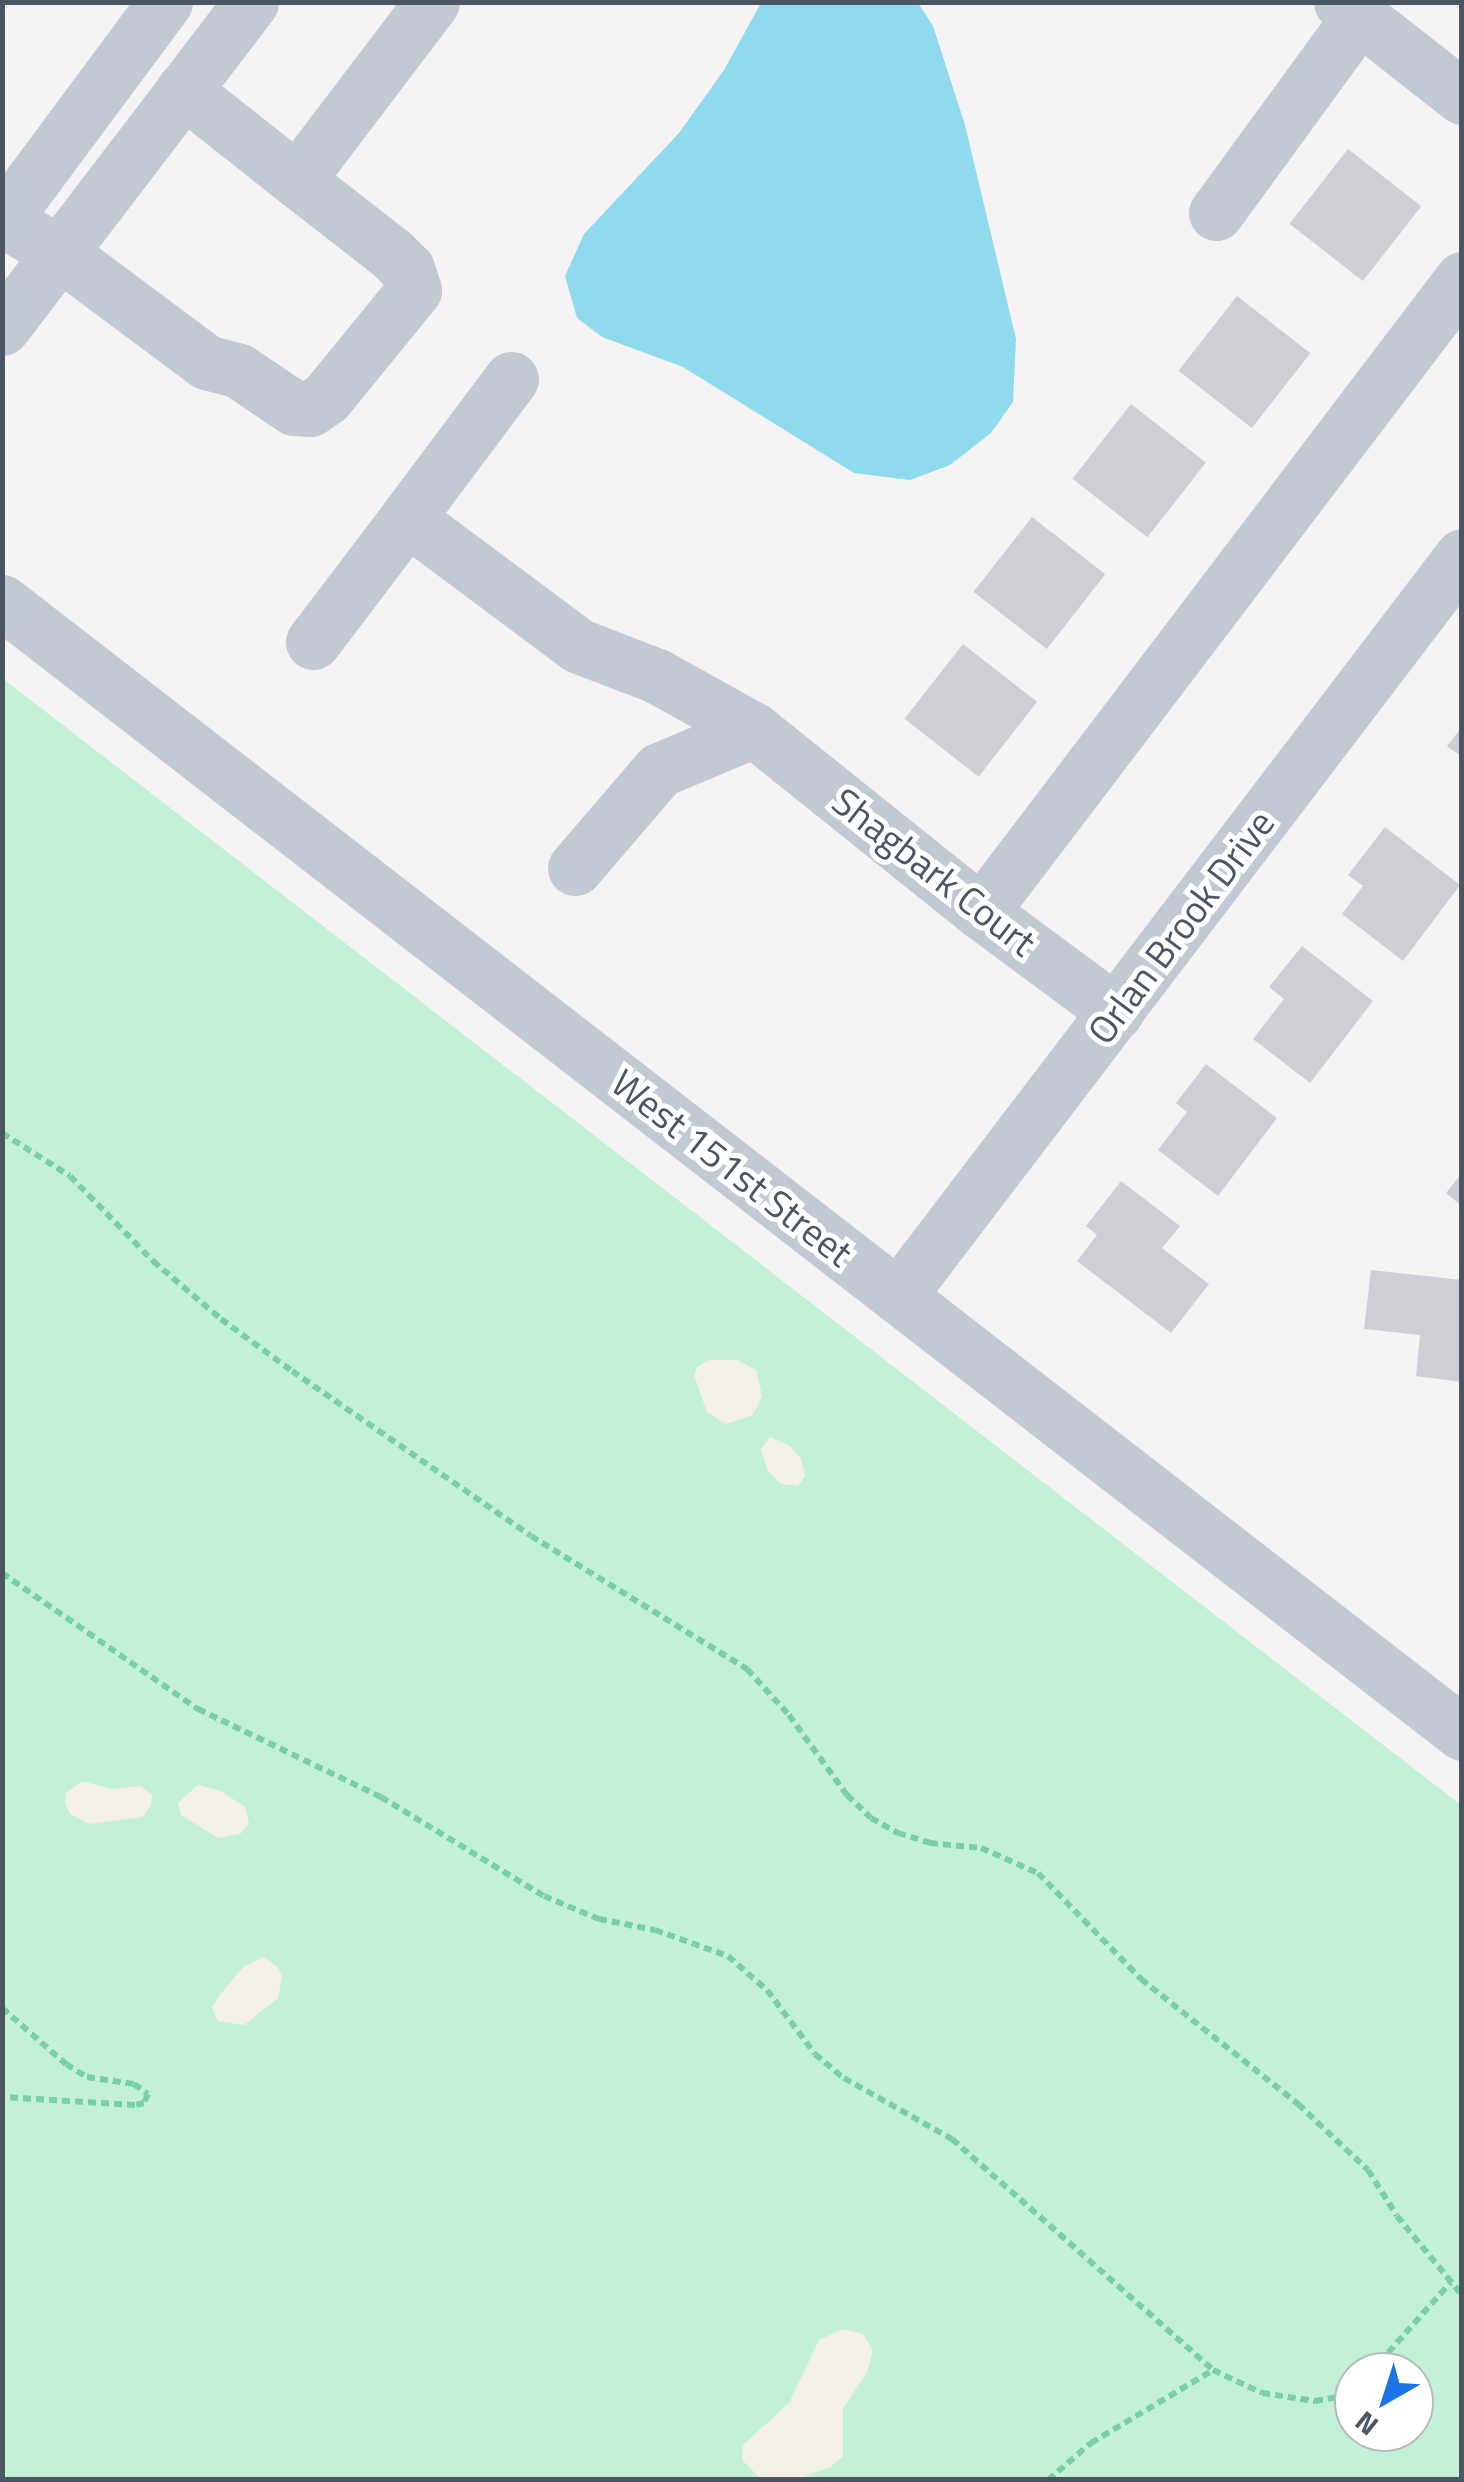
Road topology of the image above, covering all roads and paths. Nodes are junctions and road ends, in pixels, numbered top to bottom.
1 (165, 2) edge
2 (250, 2) edge
3 (432, 2) edge
4 (1350, 10) edge
5 (183, 90) junction
6 (1462, 97) edge
7 (297, 180) junction
8 (1216, 213) dead end
9 (3, 220) edge
10 (60, 253) junction
11 (1462, 280) edge
12 (2, 328) edge
13 (512, 379) dead end
14 (407, 518) junction
15 (1462, 556) edge
16 (2, 602) edge
17 (313, 642) dead end
18 (754, 730) junction
19 (574, 868) dead end
20 (981, 912) junction
21 (1116, 1012) junction
22 (2, 1133) edge
23 (898, 1296) junction
24 (2, 1573) edge
25 (1462, 1733) edge
26 (2, 2008) edge
27 (2, 2097) edge
28 (1450, 2282) junction
29 (1462, 2295) edge
30 (1389, 2352) edge
31 (1213, 2370) junction
32 (1334, 2397) edge
33 (1048, 2480) edge

1 - 9 street
2 - 5 street
3 - 7 street
4 - 6 street
4 - 8 street
5 - 7 street
5 - 10 street
7 - 10 street
9 - 10 street
10 - 12 street
11 - 20 street
13 - 14 street
14 - 17 street
14 - 18 street, Shagbark Court
15 - 21 street, Orlan Brook Drive
16 - 23 street, West 151st Street
18 - 19 street
18 - 20 street, Shagbark Court
20 - 21 street, Shagbark Court
21 - 23 street, Orlan Brook Drive
22 - 28 path
23 - 25 street, West 151st Street
24 - 31 path
26 - 27 path
28 - 29 path
28 - 30 path
31 - 32 path
31 - 33 path

